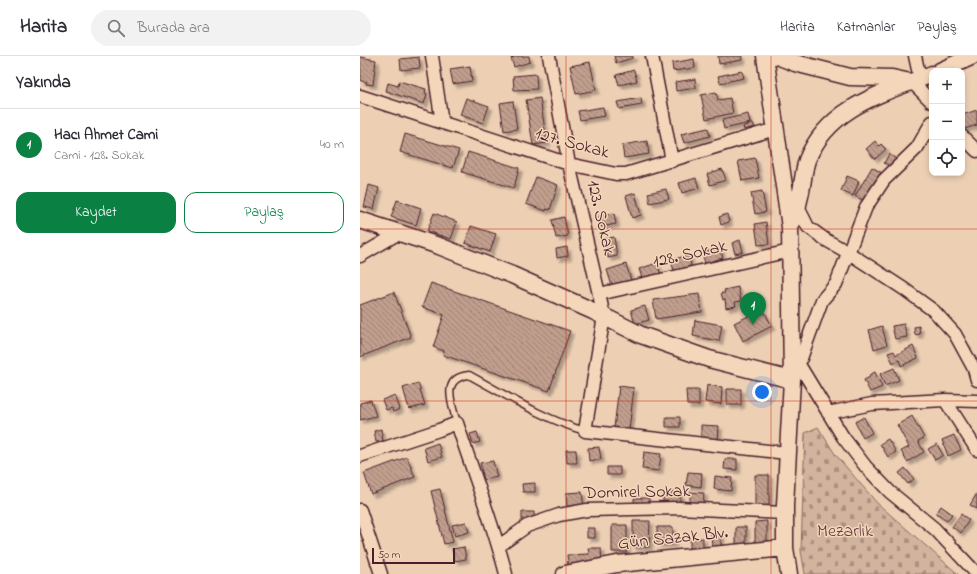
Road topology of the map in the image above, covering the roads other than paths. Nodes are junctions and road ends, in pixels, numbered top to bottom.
1 (432, 56) edge
2 (548, 56) edge
3 (652, 56) edge
4 (766, 56) edge
5 (777, 56) edge
6 (915, 56) edge
7 (973, 56) edge
8 (947, 68) edge
9 (921, 78) edge
10 (929, 95) edge
11 (360, 96) edge
12 (442, 123) junction
13 (929, 127) edge
14 (775, 129) junction
15 (965, 139) edge
16 (977, 151) edge
17 (672, 161) junction
18 (569, 164) junction
19 (798, 207) junction
20 (360, 220) edge
21 (790, 228) junction
22 (399, 233) junction
23 (790, 251) junction
24 (849, 252) junction
25 (360, 256) edge
26 (599, 294) junction
27 (604, 316) junction
28 (795, 358) junction
29 (792, 380) junction
30 (977, 380) edge
31 (945, 400) junction
32 (977, 401) edge
33 (828, 413) junction
34 (457, 423) junction
35 (585, 431) junction
36 (977, 450) edge
37 (787, 453) junction
38 (360, 456) edge
39 (360, 510) edge
40 (785, 513) junction
41 (499, 546) junction
42 (784, 548) junction
43 (381, 574) edge
44 (506, 574) edge
45 (565, 574) edge
46 (789, 574) edge
47 (977, 574) edge

1 - 12 street
2 - 18 street, 123. Sokak
3 - 17 street
4 - 14 main road
5 - 9 main road
6 - 9 street
7 - 8 main road
9 - 10 street
9 - 19 main road
11 - 12 street, 127. Sokak
12 - 18 street, 127. Sokak
13 - 24 street
14 - 17 street, 127. Sokak
14 - 21 main road
15 - 16 street
17 - 18 street, 127. Sokak
18 - 26 street, 123. Sokak
19 - 21 main road
19 - 24 street
20 - 22 main road
21 - 23 main road
22 - 25 street
22 - 27 main road
23 - 26 street, 128. Sokak
23 - 28 main road
24 - 28 street
24 - 30 street
26 - 27 street, 123. Sokak
27 - 29 main road
27 - 35 street
28 - 29 main road
28 - 33 street
29 - 37 main road
31 - 32 street
31 - 33 street
31 - 36 street
33 - 47 street
34 - 35 lane
34 - 38 street
34 - 41 street
35 - 37 street
37 - 40 main road
39 - 43 street
40 - 41 street, Domirel Sokak
40 - 42 main road
41 - 44 street
42 - 45 main road, Gün Sazak Blv.
42 - 46 main road

